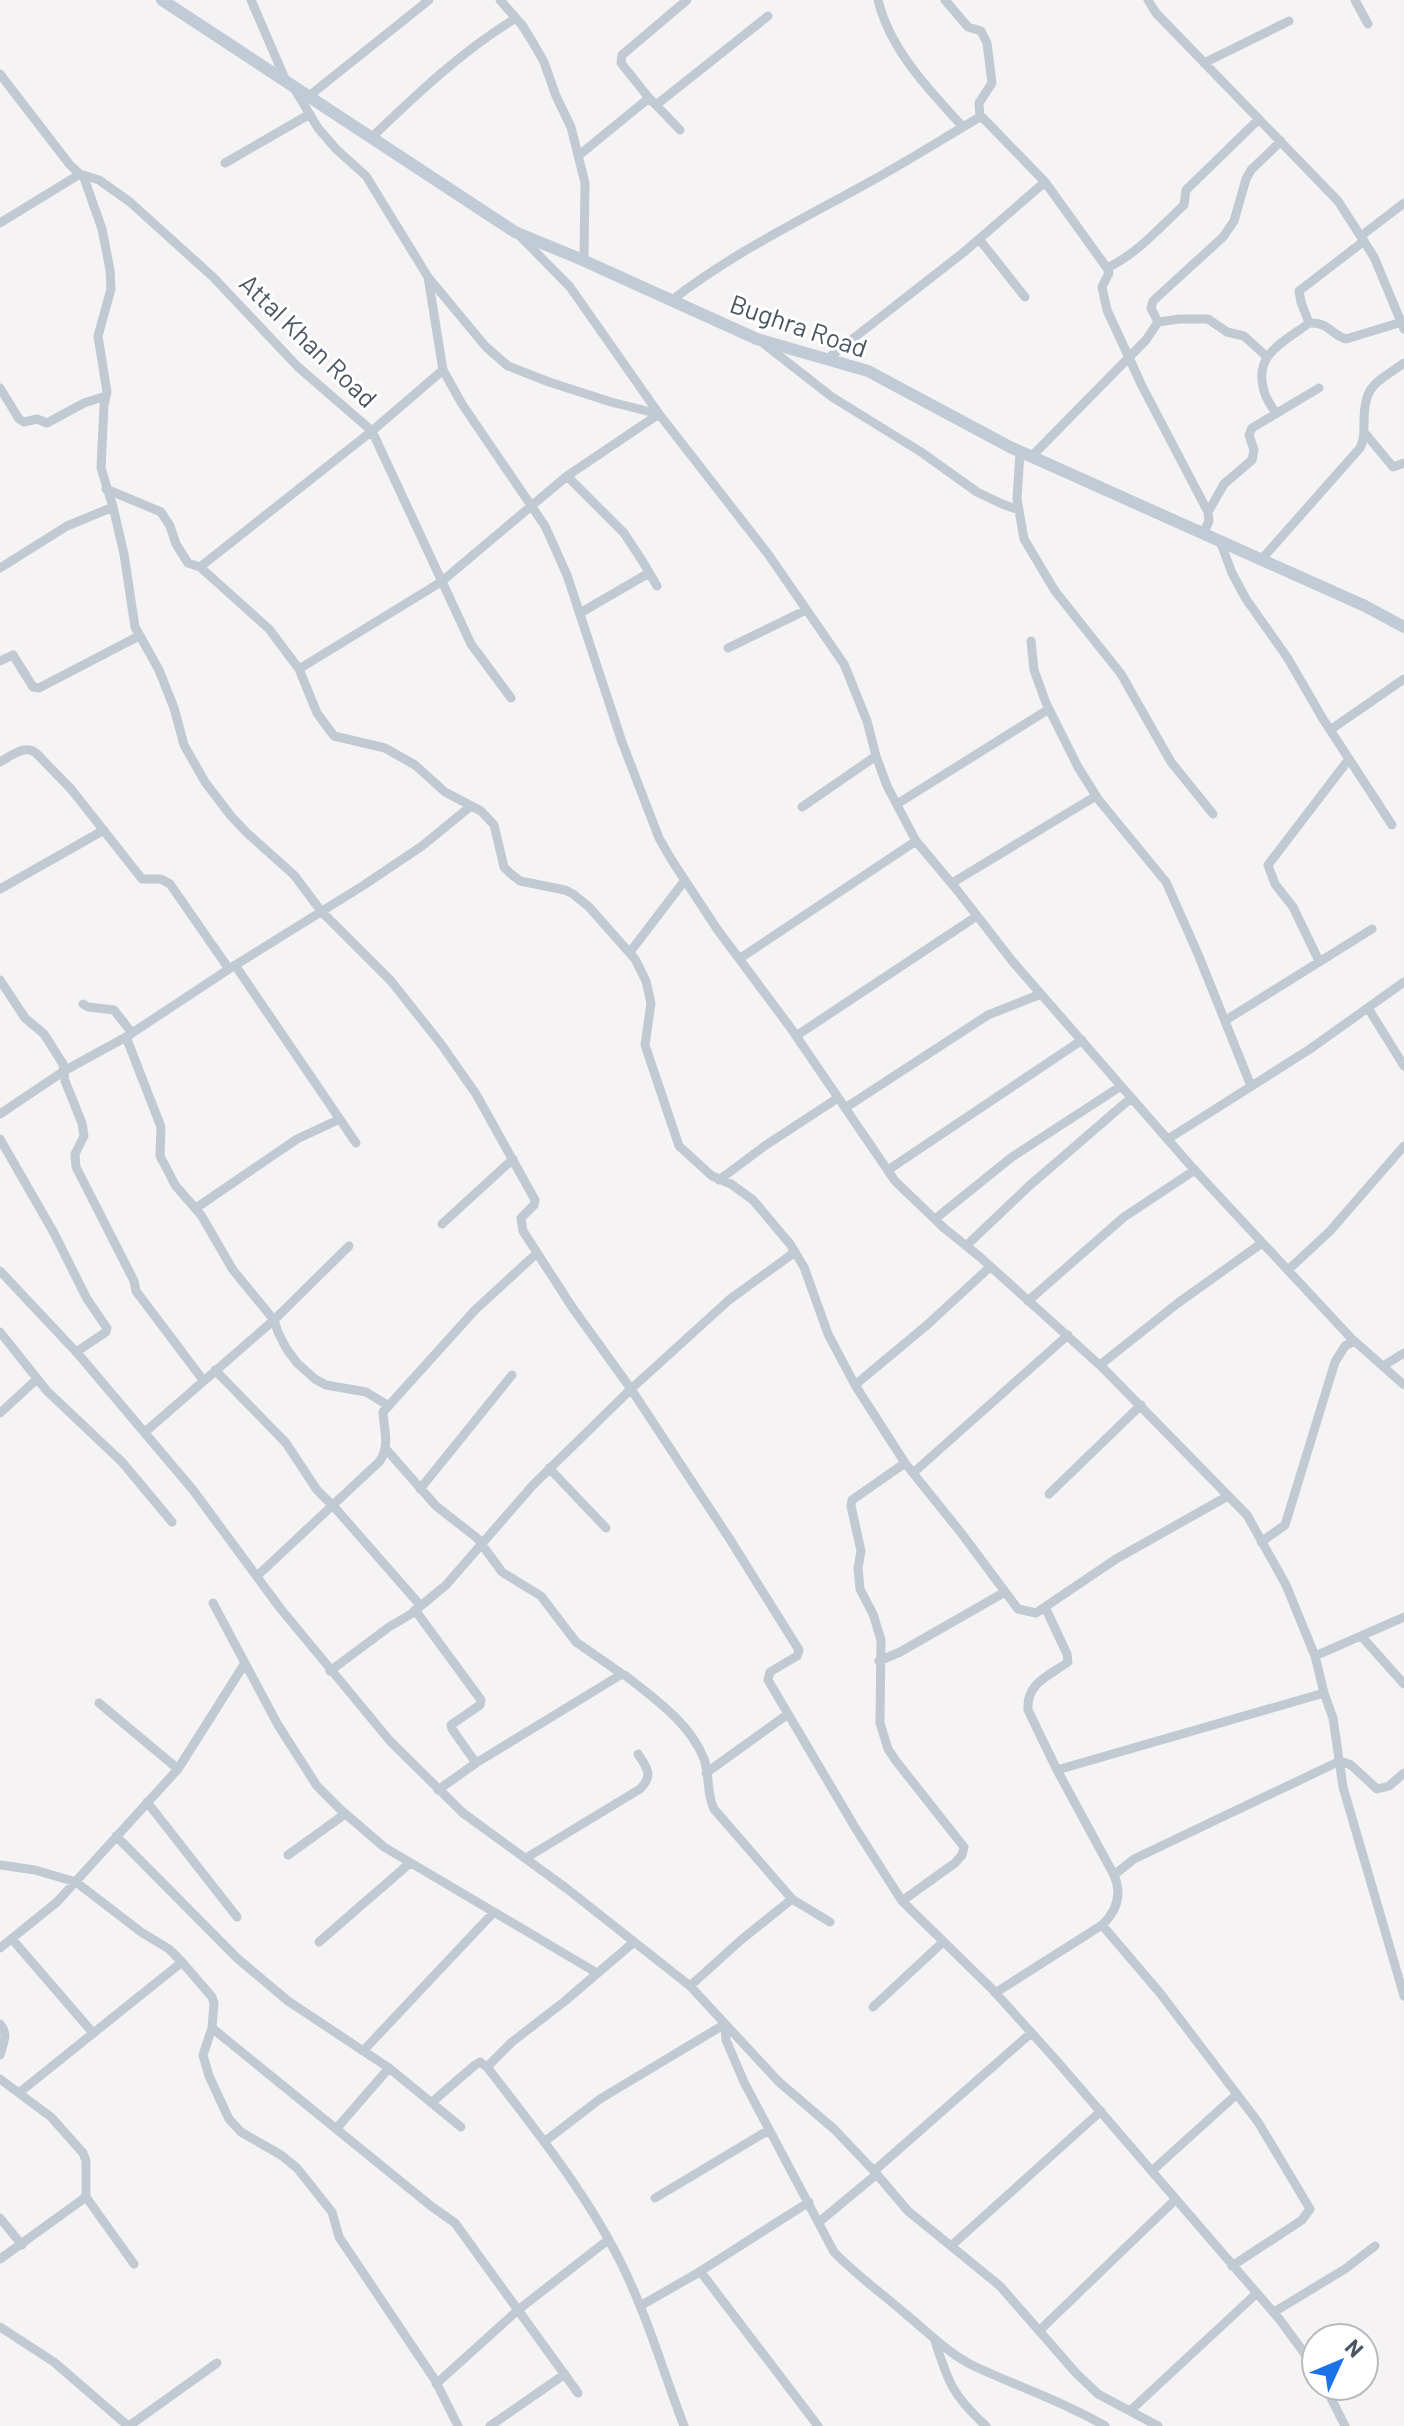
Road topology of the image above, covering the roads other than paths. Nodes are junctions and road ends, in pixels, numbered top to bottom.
1 (162, 0) edge
2 (251, 0) edge
3 (429, 0) edge
4 (500, 0) edge
5 (687, 0) edge
6 (878, 0) edge
7 (945, 0) edge
8 (1149, 0) edge
9 (1355, 0) edge
10 (768, 16) dead end
11 (516, 18) junction
12 (1289, 21) dead end
13 (1368, 24) dead end
14 (1204, 63) junction
15 (0, 74) edge
16 (289, 83) junction
17 (309, 96) junction
18 (652, 101) junction
19 (310, 114) junction
20 (980, 117) junction
21 (1259, 119) junction
22 (963, 127) junction
23 (680, 130) dead end
24 (372, 137) junction
25 (1281, 141) junction
26 (578, 156) junction
27 (225, 163) dead end
28 (82, 175) junction
29 (1045, 182) junction
30 (1404, 203) edge
31 (0, 223) edge
32 (515, 232) junction
33 (1363, 238) junction
34 (979, 239) junction
35 (584, 260) junction
36 (1107, 268) junction
37 (428, 277) junction
38 (1025, 297) dead end
39 (672, 300) junction
40 (1158, 322) junction
41 (1309, 323) junction
42 (1403, 325) edge
43 (757, 339) junction
44 (1266, 356) junction
45 (1129, 357) junction
46 (827, 359) junction
47 (1404, 363) edge
48 (443, 370) junction
49 (0, 388) edge
50 (1319, 388) dead end
51 (106, 396) junction
52 (659, 414) junction
53 (1276, 414) junction
54 (372, 431) junction
55 (1364, 432) junction
56 (1025, 454) junction
57 (1404, 463) edge
58 (567, 476) junction
59 (106, 489) junction
60 (113, 507) junction
61 (532, 508) junction
62 (1019, 510) junction
63 (1208, 512) junction
64 (1203, 534) junction
65 (1220, 541) junction
66 (1261, 560) junction
67 (200, 567) junction
68 (0, 568) edge
69 (649, 573) junction
70 (441, 582) junction
71 (657, 586) dead end
72 (806, 610) junction
73 (580, 613) junction
74 (1404, 627) edge
75 (139, 636) junction
76 (1031, 641) dead end
77 (728, 648) dead end
78 (0, 661) edge
79 (299, 669) junction
80 (1404, 679) edge
81 (511, 698) dead end
82 (1049, 709) junction
83 (1330, 730) junction
84 (876, 756) junction
85 (1349, 759) junction
86 (0, 762) edge
87 (1096, 796) junction
88 (897, 804) junction
89 (471, 806) junction
90 (802, 807) dead end
91 (1213, 814) dead end
92 (1392, 825) dead end
93 (104, 830) junction
94 (916, 841) junction
95 (685, 880) junction
96 (952, 883) junction
97 (0, 889) edge
98 (321, 911) junction
99 (977, 916) junction
100 (1372, 929) dead end
101 (630, 952) junction
102 (739, 959) junction
103 (1319, 961) junction
104 (232, 967) junction
105 (0, 980) edge
106 (1404, 982) edge
107 (1041, 994) junction
108 (83, 1004) dead end
109 (1368, 1008) junction
110 (1226, 1020) junction
111 (129, 1035) junction
112 (796, 1036) junction
113 (1082, 1040) junction
114 (1404, 1066) edge
115 (64, 1071) junction
116 (1121, 1086) junction
117 (1251, 1086) junction
118 (838, 1098) junction
119 (1131, 1098) junction
120 (845, 1108) junction
121 (0, 1114) edge
122 (340, 1119) junction
123 (0, 1139) edge
124 (1168, 1139) junction
125 (356, 1143) dead end
126 (1404, 1146) edge
127 (513, 1159) junction
128 (888, 1170) junction
129 (1195, 1170) junction
130 (719, 1180) junction
131 (196, 1208) junction
132 (935, 1219) junction
133 (442, 1224) dead end
134 (1262, 1243) junction
135 (349, 1246) dead end
136 (966, 1246) junction
137 (795, 1252) junction
138 (537, 1253) junction
139 (990, 1267) junction
140 (1288, 1270) junction
141 (0, 1271) edge
142 (1028, 1301) junction
143 (274, 1320) junction
144 (0, 1332) edge
145 (1068, 1335) junction
146 (1354, 1341) junction
147 (76, 1352) junction
148 (1404, 1353) edge
149 (1100, 1365) junction
150 (1383, 1366) junction
151 (215, 1370) junction
152 (512, 1375) dead end
153 (37, 1379) junction
154 (203, 1380) junction
155 (855, 1385) junction
156 (1404, 1385) edge
157 (631, 1389) junction
158 (1141, 1405) junction
159 (389, 1406) junction
160 (0, 1413) edge
161 (145, 1432) junction
162 (385, 1448) junction
163 (905, 1463) junction
164 (549, 1468) junction
165 (913, 1473) junction
166 (420, 1489) junction
167 (1049, 1494) dead end
168 (1228, 1496) junction
169 (332, 1504) junction
170 (172, 1522) dead end
171 (606, 1528) dead end
172 (1261, 1542) junction
173 (481, 1544) junction
174 (257, 1576) junction
175 (1005, 1592) junction
176 (213, 1603) dead end
177 (1045, 1607) junction
178 (418, 1608) junction
179 (1404, 1617) edge
180 (1362, 1637) junction
181 (1315, 1656) junction
182 (879, 1661) junction
183 (245, 1663) junction
184 (330, 1671) junction
185 (622, 1674) junction
186 (1404, 1684) edge
187 (1324, 1693) junction
188 (99, 1703) dead end
189 (788, 1714) junction
190 (638, 1754) dead end
191 (1340, 1761) junction
192 (476, 1763) junction
193 (178, 1769) junction
194 (1057, 1770) junction
195 (706, 1773) junction
196 (1404, 1773) edge
197 (438, 1790) junction
198 (147, 1802) junction
199 (345, 1814) junction
200 (116, 1836) junction
201 (288, 1855) dead end
202 (526, 1858) junction
203 (410, 1863) junction
204 (0, 1865) edge
205 (1114, 1875) junction
206 (76, 1882) junction
207 (792, 1899) junction
208 (902, 1901) junction
209 (493, 1913) junction
210 (237, 1917) dead end
211 (830, 1922) dead end
212 (1102, 1925) junction
213 (12, 1939) junction
214 (319, 1942) dead end
215 (634, 1942) junction
216 (943, 1942) junction
217 (1, 1947) edge
218 (182, 1962) junction
219 (597, 1973) junction
220 (1402, 1976) edge
221 (690, 1986) junction
222 (995, 1993) junction
223 (1404, 1996) edge
224 (873, 2007) dead end
225 (0, 2024) edge
226 (725, 2024) junction
227 (212, 2028) junction
228 (93, 2033) junction
229 (1031, 2033) junction
230 (363, 2051) junction
231 (0, 2055) edge
232 (487, 2067) junction
233 (389, 2068) junction
234 (0, 2079) edge
235 (20, 2092) junction
236 (1237, 2094) junction
237 (431, 2103) junction
238 (1101, 2111) junction
239 (461, 2127) dead end
240 (336, 2129) junction
241 (769, 2130) junction
242 (544, 2142) junction
243 (1153, 2170) junction
244 (875, 2172) junction
245 (86, 2197) junction
246 (655, 2198) dead end
247 (1176, 2199) junction
248 (809, 2202) junction
249 (0, 2218) edge
250 (819, 2222) junction
251 (608, 2240) junction
252 (22, 2245) junction
253 (951, 2246) junction
254 (1375, 2246) dead end
255 (0, 2259) edge
256 (134, 2264) dead end
257 (1232, 2266) junction
258 (700, 2271) junction
259 (1257, 2293) junction
260 (640, 2306) junction
261 (518, 2310) junction
262 (1274, 2312) junction
263 (0, 2327) edge
264 (1040, 2330) junction
265 (935, 2341) junction
266 (1300, 2345) edge
267 (217, 2363) dead end
268 (565, 2374) junction
269 (436, 2384) junction
270 (578, 2393) dead end
271 (1333, 2402) edge
272 (1130, 2411) junction
273 (128, 2426) edge
274 (458, 2426) edge
275 (490, 2426) edge
276 (684, 2426) edge
277 (818, 2426) edge
278 (986, 2426) edge
279 (1105, 2426) edge
280 (1158, 2426) edge
281 (1345, 2426) edge

1 - 16 street, Bughra Road
2 - 16 street
3 - 17 street
4 - 11 street
5 - 18 street
6 - 22 street
7 - 20 street
8 - 14 street
9 - 13 street
10 - 18 street
11 - 24 street
11 - 26 street
12 - 14 street
14 - 21 street
15 - 28 street, Attal Khan Road
16 - 17 street, Bughra Road
16 - 19 street
17 - 24 street, Bughra Road
18 - 23 street
18 - 26 street
19 - 27 street
19 - 37 street
20 - 22 street
20 - 29 street
21 - 25 street
21 - 36 street
22 - 39 street
24 - 32 street, Bughra Road
25 - 33 street
25 - 40 street
26 - 35 street
28 - 31 street
28 - 51 street
28 - 54 street, Attal Khan Road
29 - 34 street
29 - 36 street
30 - 33 street
32 - 35 street, Bughra Road
32 - 52 street
33 - 41 street
33 - 42 street
34 - 38 street
34 - 46 street
35 - 39 street, Bughra Road
36 - 45 street
37 - 48 street
37 - 52 street
39 - 43 street, Bughra Road
40 - 44 street
40 - 45 street
41 - 42 street
41 - 44 street
43 - 46 street, Bughra Road
43 - 62 street
44 - 53 street
45 - 56 street
45 - 63 street
46 - 56 street, Bughra Road
47 - 55 street
48 - 54 street
48 - 61 street
49 - 51 street
50 - 53 street
51 - 59 street
52 - 58 street
52 - 72 street
53 - 63 street
54 - 67 street
54 - 70 street, Attal Khan Road
55 - 57 street
55 - 66 street
56 - 62 street
56 - 64 street, Bughra Road
58 - 61 street
58 - 69 street
59 - 60 street
59 - 67 street
60 - 68 street
60 - 75 street
61 - 70 street
61 - 73 street
62 - 91 street
63 - 64 street
64 - 65 street, Bughra Road
65 - 66 street, Bughra Road
65 - 83 street
66 - 74 street, Bughra Road
67 - 79 street
69 - 71 street
69 - 73 street
70 - 79 street
70 - 81 street, Attal Khan Road
72 - 77 street
72 - 84 street
73 - 95 street
75 - 78 street
75 - 98 street
76 - 82 street
79 - 89 street
80 - 83 street
82 - 87 street
82 - 88 street
83 - 85 street
84 - 88 street
84 - 90 street
85 - 92 street
85 - 103 street
86 - 93 street
87 - 96 street
87 - 110 street
88 - 94 street
89 - 98 street
89 - 101 street
93 - 97 street
93 - 104 street
94 - 96 street
94 - 102 street
95 - 101 street
95 - 102 street
96 - 99 street
98 - 104 street
98 - 127 street
99 - 107 street
99 - 112 street
100 - 103 street
101 - 130 street
102 - 112 street
103 - 110 street
104 - 111 street
104 - 122 street
105 - 115 street
106 - 109 street
107 - 113 street
107 - 120 street
108 - 111 street
109 - 114 street
109 - 117 street
110 - 117 street
111 - 115 street
111 - 131 street
112 - 118 street
113 - 116 street
113 - 128 street
115 - 121 street
115 - 154 street
116 - 119 street
116 - 132 street
117 - 124 street
118 - 120 street
118 - 130 street
119 - 124 street
119 - 136 street
120 - 128 street
122 - 125 street
122 - 131 street
123 - 147 street
124 - 129 street
126 - 140 street
127 - 133 street
127 - 138 street
128 - 132 street
129 - 134 street
129 - 142 street
130 - 137 street
131 - 143 street
132 - 136 street
134 - 140 street
134 - 149 street
135 - 143 street
136 - 139 street
137 - 155 street
137 - 157 street
138 - 157 street
138 - 159 street
139 - 142 street
139 - 155 street
140 - 146 street
141 - 147 street
142 - 145 street
143 - 151 street
143 - 159 street
144 - 153 street
145 - 149 street
145 - 165 street
146 - 150 street
146 - 172 street
147 - 161 street
148 - 150 street
149 - 158 street
150 - 156 street
151 - 154 street
151 - 169 street
152 - 166 street
153 - 160 street
153 - 170 street
154 - 161 street
155 - 163 street
157 - 164 street
157 - 189 street
158 - 167 street
158 - 168 street
159 - 162 street
161 - 174 street
162 - 166 street
162 - 169 street
163 - 165 street
163 - 182 street
164 - 171 street
164 - 173 street
165 - 175 street
166 - 173 street
168 - 172 street
168 - 177 street
169 - 174 street
169 - 178 street
172 - 181 street
173 - 178 street
173 - 185 street
174 - 184 street
175 - 177 street
175 - 182 street
176 - 183 street
177 - 194 street
178 - 184 street
178 - 192 street
179 - 180 street
180 - 181 street
180 - 186 street
181 - 187 street
182 - 208 street
183 - 193 street
183 - 199 street
184 - 197 street
185 - 192 street
185 - 195 street
187 - 191 street
187 - 194 street
188 - 193 street
189 - 195 street
189 - 208 street
190 - 202 street
191 - 196 street
191 - 205 street
191 - 220 street
192 - 197 street
193 - 198 street
194 - 205 street
195 - 207 street
197 - 202 street
198 - 200 street
198 - 210 street
199 - 201 street
199 - 203 street
200 - 206 street
200 - 230 street
202 - 215 street
203 - 209 street
203 - 214 street
204 - 206 street
205 - 212 street
206 - 213 street
206 - 218 street
207 - 211 street
207 - 221 street
208 - 216 street
209 - 219 street
209 - 230 street
212 - 222 street
212 - 236 street
213 - 217 street
213 - 228 street
215 - 219 street
215 - 221 street
216 - 222 street
216 - 224 street
218 - 227 street
218 - 228 street
219 - 232 street
220 - 223 street
221 - 226 street
222 - 229 street
225 - 231 street
226 - 241 street
226 - 242 street
226 - 244 street
227 - 240 street
227 - 269 street
228 - 235 street
229 - 238 street
229 - 244 street
230 - 233 street
232 - 237 street
232 - 242 street
233 - 237 street
233 - 240 street
234 - 235 street
235 - 245 street
236 - 243 street
236 - 257 street
237 - 239 street
238 - 243 street
238 - 253 street
240 - 261 street
241 - 246 street
241 - 248 street
242 - 251 street
243 - 247 street
244 - 250 street
244 - 253 street
245 - 252 street
245 - 256 street
247 - 257 street
247 - 264 street
248 - 250 street
248 - 258 street
249 - 252 street
250 - 265 street
251 - 260 street
251 - 261 street
252 - 255 street
253 - 264 street
254 - 262 street
257 - 259 street
258 - 260 street
258 - 277 street
259 - 262 street
259 - 272 street
260 - 276 street
261 - 268 street
261 - 269 street
262 - 266 street
263 - 273 street
264 - 272 street
265 - 278 street
265 - 279 street
267 - 273 street
268 - 270 street
268 - 275 street
269 - 274 street
271 - 281 street
272 - 280 street

